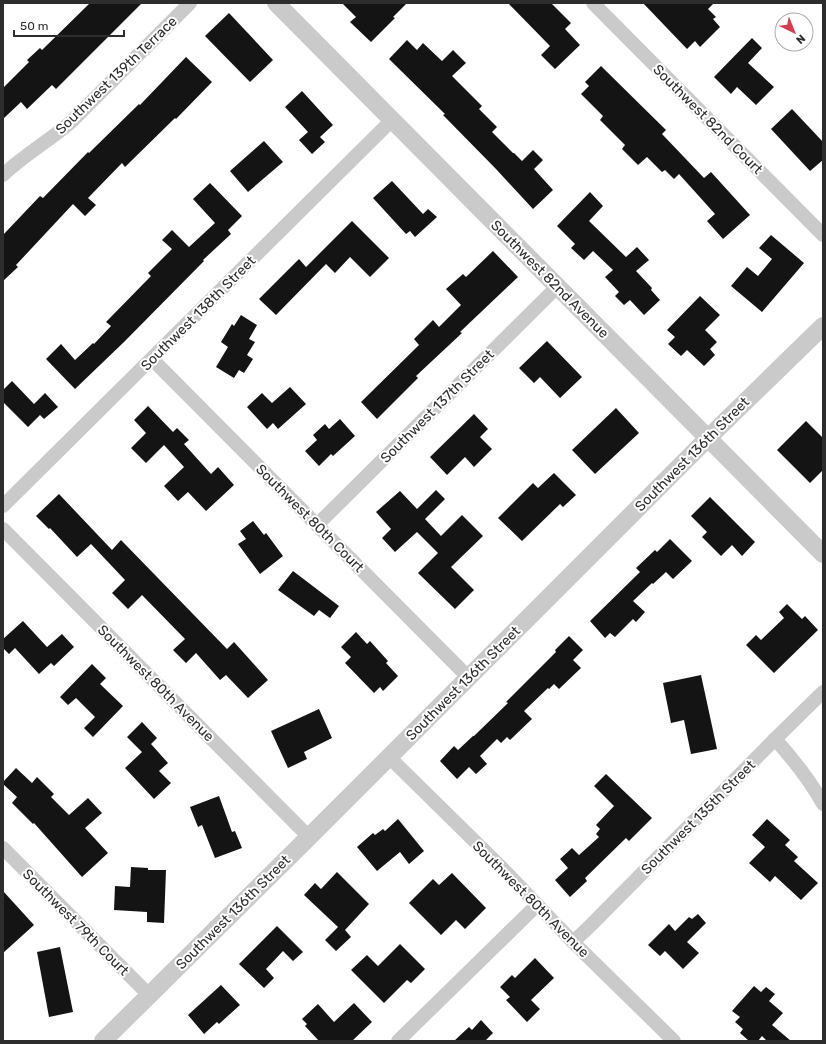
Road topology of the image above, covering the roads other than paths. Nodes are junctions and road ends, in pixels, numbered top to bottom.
1 (190, 3) edge
2 (276, 3) edge
3 (593, 3) edge
4 (392, 120) junction
5 (3, 175) edge
6 (823, 234) edge
7 (557, 287) junction
8 (823, 326) edge
9 (152, 359) junction
10 (708, 438) junction
11 (3, 506) edge
12 (317, 525) junction
13 (3, 529) edge
14 (823, 554) edge
15 (468, 678) junction
16 (823, 692) edge
17 (775, 739) junction
18 (389, 756) junction
19 (823, 804) edge
20 (309, 837) junction
21 (3, 848) edge
22 (537, 904) junction
23 (573, 942) junction
24 (149, 995) junction
25 (103, 1041) edge
26 (398, 1041) edge
27 (674, 1041) edge

1 - 5 street, Southwest 139th Terrace
2 - 4 street, Southwest 82nd Avenue
3 - 6 street, Southwest 82nd Court
4 - 7 street, Southwest 82nd Avenue
4 - 9 street, Southwest 138th Street
7 - 10 street, Southwest 82nd Avenue
7 - 12 street, Southwest 137th Street
8 - 10 street, Southwest 136th Street
9 - 11 street, Southwest 138th Street
9 - 12 street, Southwest 80th Court
10 - 14 street, Southwest 82nd Avenue
10 - 15 street, Southwest 136th Street
12 - 15 street, Southwest 80th Court
13 - 20 street, Southwest 80th Avenue
15 - 18 street, Southwest 136th Street
16 - 17 street, Southwest 135th Street
17 - 19 street
17 - 23 street, Southwest 135th Street
18 - 20 street, Southwest 136th Street
18 - 22 street, Southwest 80th Avenue
20 - 24 street, Southwest 136th Street
21 - 24 street, Southwest 79th Court
22 - 23 street, Southwest 80th Avenue
22 - 26 street
23 - 27 street, Southwest 80th Avenue
24 - 25 street, Southwest 136th Street

